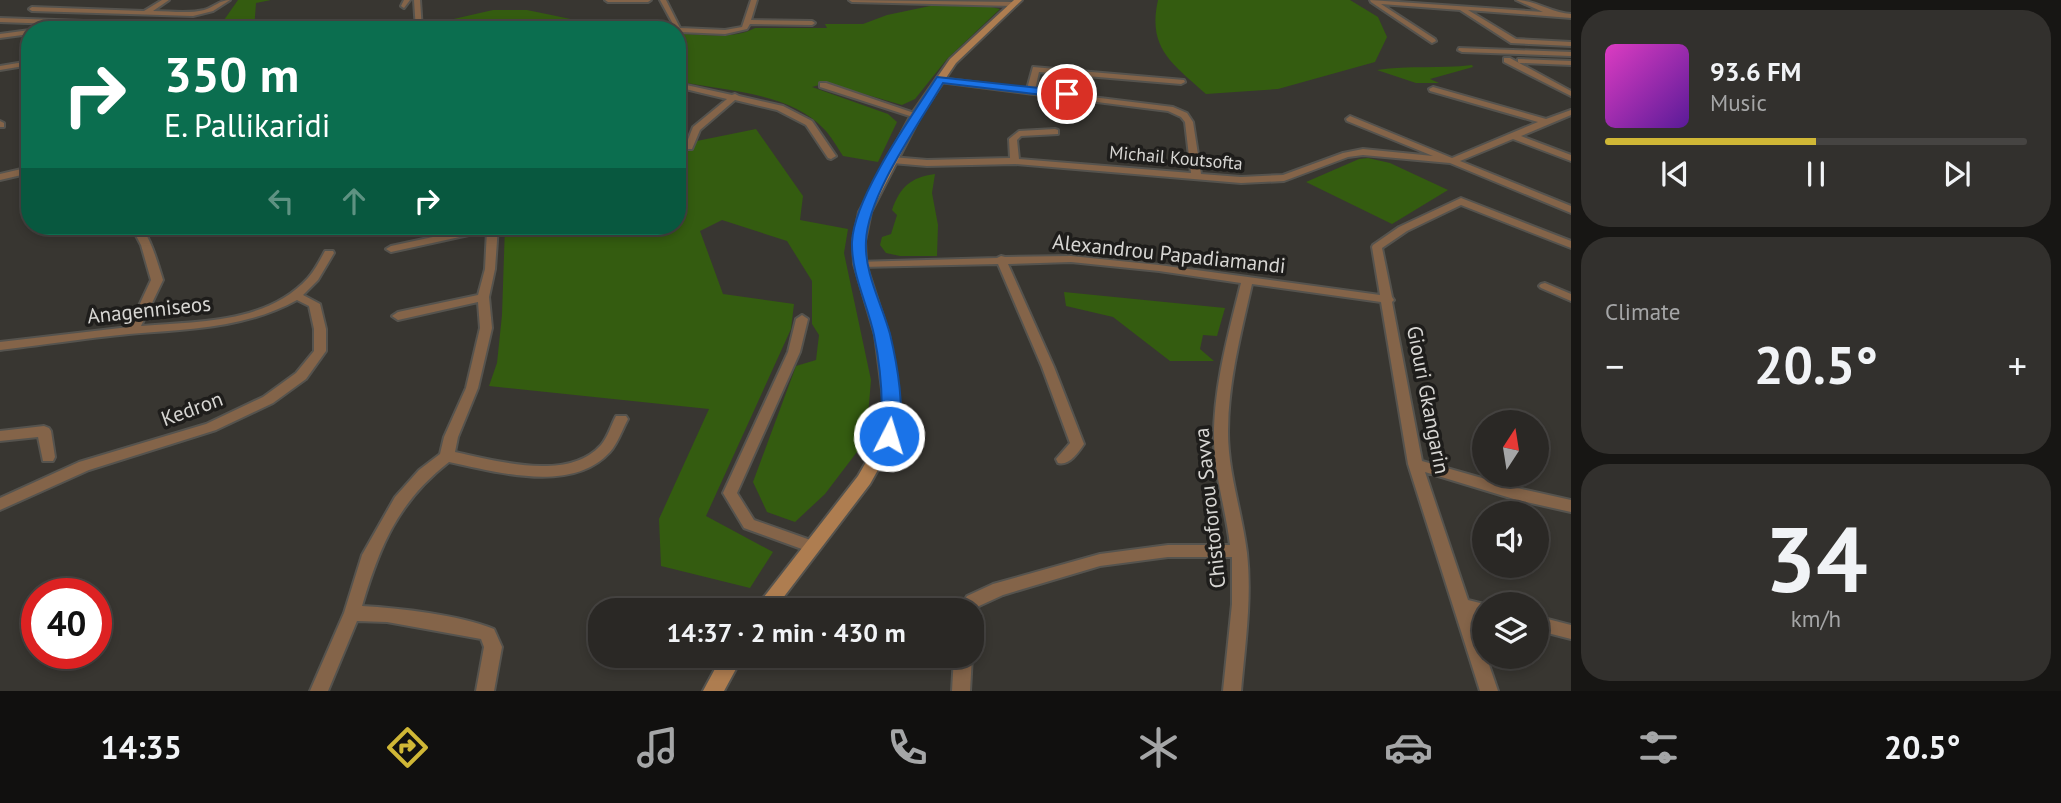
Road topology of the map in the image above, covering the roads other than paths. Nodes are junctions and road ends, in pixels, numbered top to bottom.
1 (50, 0) edge
2 (166, 0) edge
3 (228, 0) edge
4 (416, 0) edge
5 (608, 0) edge
6 (648, 0) edge
7 (663, 0) edge
8 (754, 0) edge
9 (852, 0) edge
10 (1519, 0) edge
11 (1373, 1) edge
12 (1015, 2) edge
13 (1459, 8) junction
14 (33, 9) junction
15 (145, 13) junction
16 (1555, 15) junction
17 (1571, 16) edge
18 (4, 20) edge
19 (418, 21) edge
20 (672, 21) edge
21 (748, 22) junction
22 (812, 23) dead end
23 (686, 31) edge
24 (21, 33) edge
25 (0, 36) edge
26 (1432, 41) dead end
27 (1571, 44) edge
28 (1571, 54) edge
29 (1507, 60) junction
30 (1571, 63) edge
31 (21, 64) edge
32 (0, 68) edge
33 (940, 80) junction
34 (1181, 82) dead end
35 (823, 85) dead end
36 (686, 87) edge
37 (1433, 89) dead end
38 (1031, 90) junction
39 (1571, 94) edge
40 (735, 96) junction
41 (1571, 112) edge
42 (916, 115) junction
43 (1350, 119) dead end
44 (1546, 122) junction
45 (1055, 132) dead end
46 (1515, 137) junction
47 (688, 147) dead end
48 (831, 156) dead end
49 (1571, 158) edge
50 (891, 160) junction
51 (1015, 160) junction
52 (1453, 161) junction
53 (21, 172) edge
54 (1196, 175) junction
55 (0, 177) edge
56 (1571, 210) edge
57 (143, 235) edge
58 (453, 235) edge
59 (492, 235) edge
60 (1571, 245) edge
61 (391, 249) dead end
62 (329, 253) dead end
63 (1001, 259) junction
64 (860, 264) junction
65 (1247, 281) junction
66 (1545, 286) dead end
67 (297, 296) junction
68 (483, 297) junction
69 (1571, 298) edge
70 (1388, 300) junction
71 (398, 316) dead end
72 (802, 319) dead end
73 (133, 330) junction
74 (0, 346) edge
75 (621, 419) dead end
76 (0, 436) edge
77 (447, 456) junction
78 (48, 457) dead end
79 (1063, 459) dead end
80 (1415, 464) junction
81 (0, 505) edge
82 (1571, 506) edge
83 (810, 546) junction
84 (1239, 551) junction
85 (772, 598) edge
86 (980, 598) edge
87 (1462, 606) junction
88 (1472, 608) edge
89 (352, 613) junction
90 (1549, 626) edge
91 (1571, 632) edge
92 (726, 668) edge
93 (962, 668) edge
94 (319, 691) edge
95 (485, 691) edge
96 (713, 691) edge
97 (961, 691) edge
98 (1232, 691) edge
99 (1489, 691) edge

1 - 14 street
2 - 15 street
3 - 15 street
4 - 19 street
5 - 6 street
7 - 20 street
8 - 21 street
9 - 12 street
10 - 16 street
11 - 13 street
11 - 26 street
12 - 33 street
13 - 16 street
13 - 27 street
14 - 15 street
14 - 18 street
16 - 17 street
21 - 22 street
21 - 23 street
24 - 25 street
28 - 29 street
29 - 30 street
29 - 39 street
31 - 32 street
33 - 38 street
33 - 42 street
34 - 38 street
35 - 42 street
36 - 40 street
37 - 44 street
38 - 54 street
40 - 47 street
40 - 48 street
41 - 44 street
42 - 50 street
43 - 52 street
44 - 46 street
45 - 51 street
46 - 49 street
46 - 52 street
50 - 51 street, Michail Koutsofta
50 - 64 street
51 - 54 street, Michail Koutsofta
52 - 54 street, Michail Koutsofta
52 - 56 street
53 - 55 street
57 - 73 street
58 - 61 street
59 - 68 street
60 - 70 street, Giouri Gkangarin
62 - 67 street
63 - 64 street, Alexandrou Papadiamandi
63 - 65 street, Alexandrou Papadiamandi
63 - 79 street
64 - 83 street
65 - 70 street, Alexandrou Papadiamandi
65 - 84 street, Chistoforou Savva
66 - 69 street
67 - 73 street, Anagenniseos
67 - 81 street, Kedron
68 - 71 street
68 - 77 street
70 - 80 street, Giouri Gkangarin
72 - 83 street
73 - 74 street, Anagenniseos
75 - 77 street
76 - 78 street
77 - 89 street
80 - 82 street
80 - 87 street, Giouri Gkangarin
83 - 85 street
84 - 86 street
84 - 98 street, Chistoforou Savva
87 - 88 street
87 - 99 street, Giouri Gkangarin
89 - 94 street
89 - 95 street
90 - 91 street
92 - 96 street
93 - 97 street

